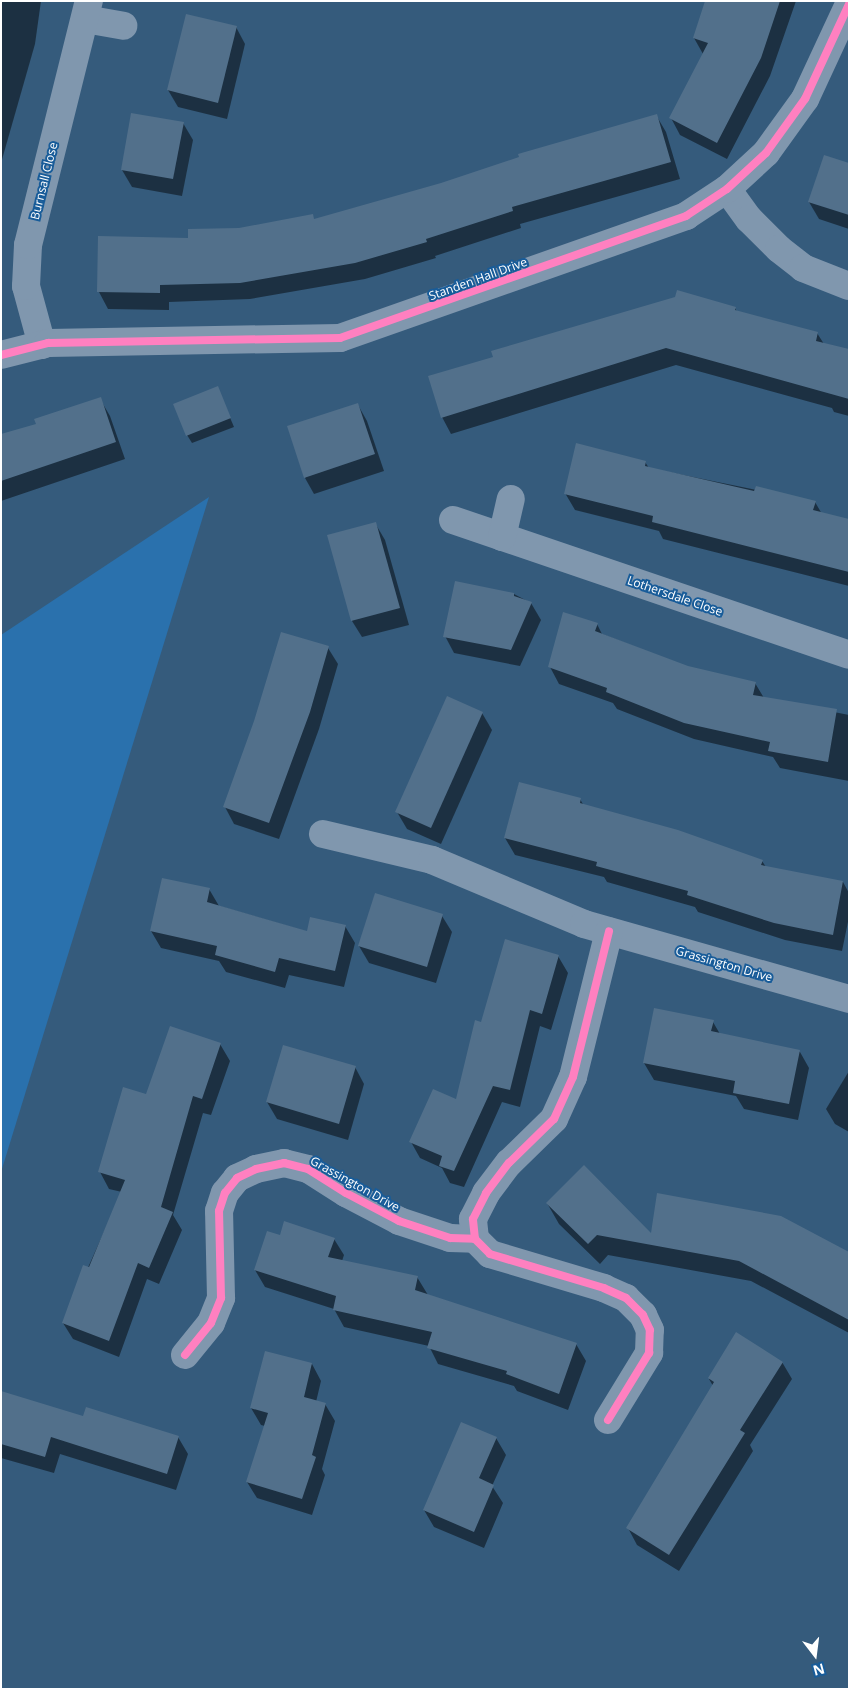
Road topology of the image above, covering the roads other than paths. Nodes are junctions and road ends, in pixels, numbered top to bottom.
1 (849, 4) edge
2 (87, 10) edge
3 (123, 26) dead end
4 (727, 189) junction
5 (849, 286) edge
6 (42, 345) junction
7 (1, 355) edge
8 (511, 499) dead end
9 (453, 520) dead end
10 (502, 537) junction
11 (849, 655) edge
12 (324, 834) dead end
13 (608, 931) junction
14 (846, 995) edge
15 (475, 1239) junction
16 (185, 1355) dead end
17 (608, 1420) dead end

1 - 4 street, Standen Hall Drive
2 - 3 street, Burnsall Close
2 - 6 street, Burnsall Close
4 - 5 street
4 - 6 street, Standen Hall Drive
6 - 7 street, Standen Hall Drive
8 - 10 street
9 - 10 street, Lothersdale Close
10 - 11 street, Lothersdale Close
12 - 13 street, Grassington Drive
13 - 14 street, Grassington Drive
13 - 15 street
15 - 16 street, Grassington Drive
15 - 17 street

